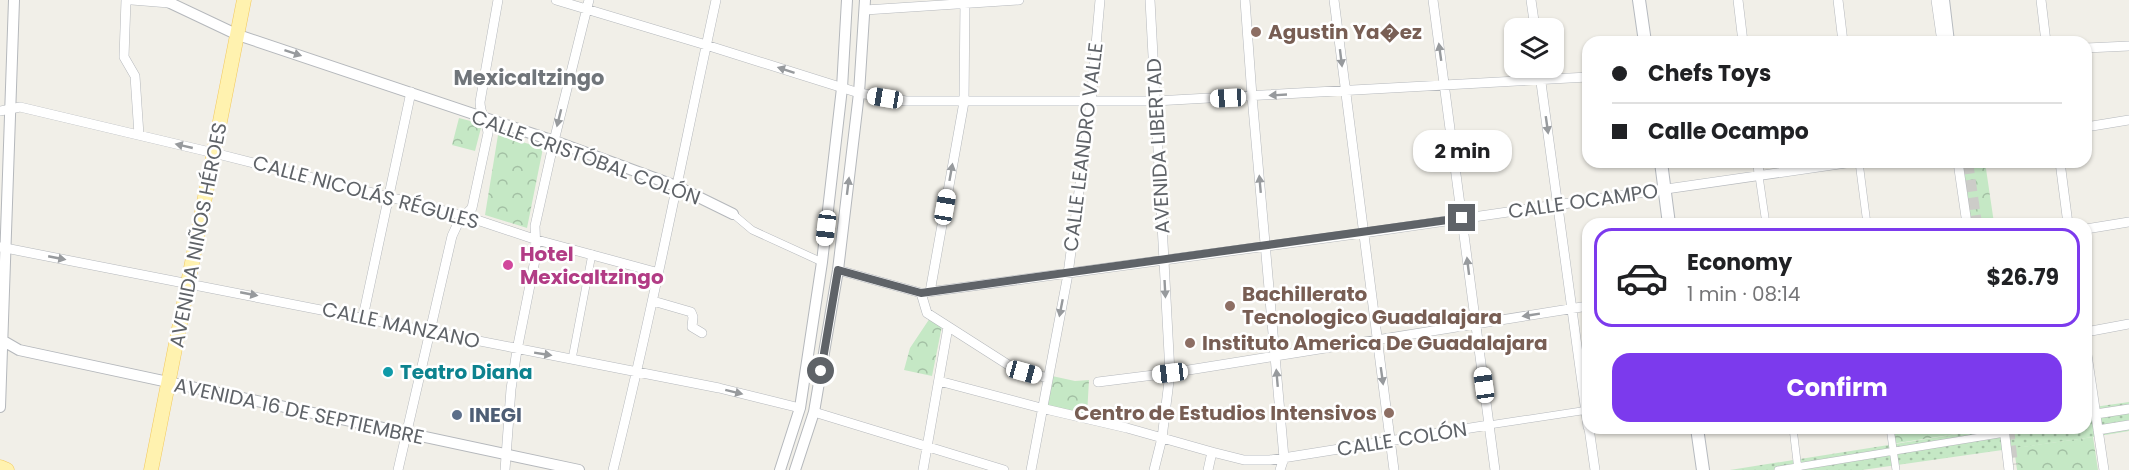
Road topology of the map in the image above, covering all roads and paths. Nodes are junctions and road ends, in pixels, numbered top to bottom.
1 (14, 0) edge
2 (126, 0) edge
3 (132, 0) edge
4 (244, 0) edge
5 (498, 0) edge
6 (556, 0) edge
7 (716, 0) edge
8 (847, 0) edge
9 (1019, 0) edge
10 (1100, 0) edge
11 (1150, 0) edge
12 (1245, 0) edge
13 (1334, 0) edge
14 (1433, 0) edge
15 (1532, 0) edge
16 (1639, 0) edge
17 (1738, 0) edge
18 (1838, 0) edge
19 (1936, 0) edge
20 (1943, 0) edge
21 (2041, 0) edge
22 (965, 1) edge
23 (167, 2) edge
24 (588, 5) edge
25 (865, 5) edge
26 (1534, 18) edge
27 (238, 35) junction
28 (1644, 36) edge
29 (1742, 36) edge
30 (1842, 36) edge
31 (1941, 36) edge
32 (1947, 36) edge
33 (2045, 36) edge
34 (706, 45) junction
35 (2129, 46) edge
36 (2092, 48) edge
37 (1582, 77) edge
38 (1541, 80) junction
39 (1445, 85) junction
40 (842, 88) junction
41 (1345, 91) junction
42 (411, 92) junction
43 (859, 93) junction
44 (1252, 96) junction
45 (1091, 101) junction
46 (964, 102) junction
47 (1155, 102) junction
48 (5, 110) edge
49 (483, 117) junction
50 (2129, 120) edge
51 (2092, 126) edge
52 (139, 135) junction
53 (554, 141) junction
54 (214, 153) junction
55 (1662, 168) edge
56 (1759, 168) edge
57 (1813, 168) edge
58 (1860, 168) edge
59 (1959, 168) edge
60 (2061, 168) edge
61 (1760, 176) junction
62 (676, 186) junction
63 (1665, 190) junction
64 (389, 197) junction
65 (1558, 203) junction
66 (733, 214) joint
67 (465, 216) junction
68 (1462, 218) junction
69 (1668, 218) edge
70 (1765, 218) edge
71 (1866, 218) edge
72 (1966, 218) edge
73 (2067, 218) edge
74 (2129, 222) edge
75 (2092, 228) edge
76 (1363, 233) junction
77 (537, 240) junction
78 (1266, 246) junction
79 (2, 247) edge
80 (592, 254) junction
81 (1164, 260) junction
82 (822, 262) junction
83 (838, 270) junction
84 (659, 273) junction
85 (1068, 274) junction
86 (188, 282) junction
87 (926, 292) junction
88 (653, 301) junction
89 (1582, 307) edge
90 (1572, 308) junction
91 (363, 317) junction
92 (1475, 324) junction
93 (2129, 324) edge
94 (948, 327) junction
95 (430, 331) junction
96 (2092, 331) edge
97 (702, 333) dead end
98 (1, 339) edge
99 (1377, 340) junction
100 (517, 350) junction
101 (18, 351) junction
102 (0, 356) edge
103 (1275, 356) junction
104 (572, 359) junction
105 (637, 373) junction
106 (1170, 373) junction
107 (1582, 376) edge
108 (1047, 378) junction
109 (939, 381) junction
110 (1098, 382) dead end
111 (168, 383) junction
112 (2092, 388) edge
113 (0, 407) edge
114 (800, 408) junction
115 (1041, 408) junction
116 (2129, 409) edge
117 (1582, 411) edge
118 (814, 412) junction
119 (2096, 414) junction
120 (1489, 425) junction
121 (2129, 425) edge
122 (2098, 430) junction
123 (406, 433) junction
124 (1590, 434) edge
125 (1698, 434) edge
126 (1794, 434) edge
127 (1891, 434) edge
128 (1983, 434) edge
129 (2005, 434) edge
130 (1162, 438) junction
131 (1391, 442) junction
132 (928, 446) junction
133 (1893, 451) junction
134 (1212, 452) junction
135 (505, 455) junction
136 (1284, 458) junction
137 (1270, 460) junction
138 (0, 467) edge
139 (2010, 468) edge
140 (1798, 469) edge
141 (8, 470) edge
142 (151, 470) edge
143 (398, 470) edge
144 (505, 470) edge
145 (579, 470) edge
146 (613, 470) edge
147 (780, 470) edge
148 (795, 470) edge
149 (923, 470) edge
150 (1004, 470) edge
151 (1031, 470) edge
152 (1154, 470) edge
153 (1208, 470) edge
154 (1267, 470) edge
155 (1280, 470) edge
156 (1394, 470) edge
157 (1495, 470) edge
158 (1595, 470) edge
159 (1703, 470) edge
160 (1779, 470) edge
161 (1896, 470) edge
162 (2104, 470) edge

1 - 48 street
2 - 52 street
3 - 23 street
4 - 27 main road, AVENIDA NIÑOS HÉROES
5 - 49 street
6 - 24 street
7 - 34 street
8 - 40 street
9 - 22 street
10 - 45 street, CALLE LEANDRO VALLE
11 - 47 street, AVENIDA LIBERTAD
12 - 44 street
13 -> 41 street
39 -> 14 street
15 - 26 street
16 - 28 main road
17 - 29 street
18 - 30 street
19 - 31 street
20 - 32 main road
21 - 33 street
22 - 25 street
22 - 46 street
23 - 27 street, CALLE CRISTÓBAL COLÓN
24 - 34 street
24 -> 53 street
25 - 43 street
27 -> 42 street, CALLE CRISTÓBAL COLÓN
27 - 54 main road, AVENIDA NIÑOS HÉROES
40 -> 34 street
34 - 62 street
35 - 36 street
37 - 38 street
38 - 39 street
38 -> 65 street
39 - 41 street
39 - 68 street
40 - 43 street
40 - 82 street
41 -> 44 street
41 - 76 street
42 - 49 street, CALLE CRISTÓBAL COLÓN
42 - 64 street
43 - 46 street
83 -> 43 street
44 - 47 street
78 -> 44 street
45 - 46 street
45 - 47 street
45 - 85 street, CALLE LEANDRO VALLE
87 -> 46 street
47 - 81 street, AVENIDA LIBERTAD
48 - 52 street, CALLE NICOLÁS RÉGULES
48 - 79 street
49 - 53 street, CALLE CRISTÓBAL COLÓN
49 - 67 street
50 - 51 street
54 -> 52 street, CALLE NICOLÁS RÉGULES
53 - 62 street, CALLE CRISTÓBAL COLÓN
53 - 77 street
54 - 64 street, CALLE NICOLÁS RÉGULES
54 - 86 main road, AVENIDA NIÑOS HÉROES
55 - 63 main road
56 - 61 street
57 - 61 street, CALLE OCAMPO
58 - 71 street
59 - 72 street
60 - 73 street
61 - 63 street, CALLE OCAMPO
61 - 70 street
62 - 66 street, CALLE CRISTÓBAL COLÓN
62 - 84 street
63 - 65 street, CALLE OCAMPO
63 - 69 main road
64 - 67 street, CALLE NICOLÁS RÉGULES
64 - 91 street
65 - 68 street, CALLE OCAMPO
65 - 90 street
66 - 82 street, CALLE CRISTÓBAL COLÓN
67 - 77 street, CALLE NICOLÁS RÉGULES
67 - 95 street
68 - 76 street, CALLE OCAMPO
92 -> 68 street
74 - 75 street
76 - 78 street, CALLE OCAMPO
76 - 99 street
77 - 80 street, CALLE NICOLÁS RÉGULES
77 - 100 street
78 - 81 street, CALLE OCAMPO
78 - 103 street
79 -> 86 street, CALLE MANZANO
79 - 98 street
80 - 84 street, CALLE NICOLÁS RÉGULES
80 - 104 street
81 - 85 street, CALLE OCAMPO
81 -> 106 street, AVENIDA LIBERTAD
82 - 83 street, CALLE CRISTÓBAL COLÓN
82 - 114 street
83 - 87 street, CALLE CRISTÓBAL COLÓN
83 - 118 street
84 - 88 street
85 - 87 street, CALLE OCAMPO
85 -> 108 street, CALLE LEANDRO VALLE
86 -> 91 street, CALLE MANZANO
86 - 111 main road, AVENIDA NIÑOS HÉROES
87 - 94 street
88 - 97 street
88 - 105 street
89 - 90 street
90 -> 92 street
90 - 107 street
91 - 95 street, CALLE MANZANO
92 - 99 street
92 - 120 street
93 - 96 street
94 - 108 street
94 - 109 street
95 - 100 street, CALLE MANZANO
95 - 123 street
98 - 101 street, AVENIDA 16 DE SEPTIEMBRE
98 - 102 street
99 - 103 street
99 -> 131 street
100 -> 104 street, CALLE MANZANO
100 - 135 street
101 - 102 street, AVENIDA 16 DE SEPTIEMBRE
101 - 111 street, AVENIDA 16 DE SEPTIEMBRE
102 - 113 street
103 - 106 street
136 -> 103 street
104 - 105 street, CALLE MANZANO
105 -> 114 street, CALLE MANZANO
105 - 146 street
106 - 110 street
106 - 130 street, AVENIDA LIBERTAD
108 - 115 street, CALLE LEANDRO VALLE
109 - 115 street, CALLE COLÓN
109 - 132 street
111 - 123 street, AVENIDA 16 DE SEPTIEMBRE
111 - 142 main road, AVENIDA NIÑOS HÉROES
112 - 119 street
114 - 147 street
115 - 130 street, CALLE COLÓN
115 - 151 street, CALLE LEANDRO VALLE
116 - 119 street
117 - 120 street, CALLE COLÓN
118 - 132 street
118 - 148 street
119 - 122 street
120 - 131 street, CALLE COLÓN
120 - 157 street
121 - 122 street
122 - 162 street
123 - 135 street, AVENIDA 16 DE SEPTIEMBRE
123 - 143 street
124 - 158 street
125 - 159 main road
126 - 140 street
127 - 133 street
128 - 133 street
129 - 139 street
130 - 134 street, CALLE COLÓN
130 - 152 street, AVENIDA LIBERTAD
131 - 136 street, CALLE COLÓN
131 - 156 street
132 - 149 street
132 - 150 street
133 - 140 street
133 - 161 street
134 - 137 street, CALLE COLÓN
134 - 153 street
135 - 144 street
135 - 145 street, AVENIDA 16 DE SEPTIEMBRE
136 - 137 street, CALLE COLÓN
136 - 155 street
137 - 154 street
138 - 141 main road
140 - 160 street

